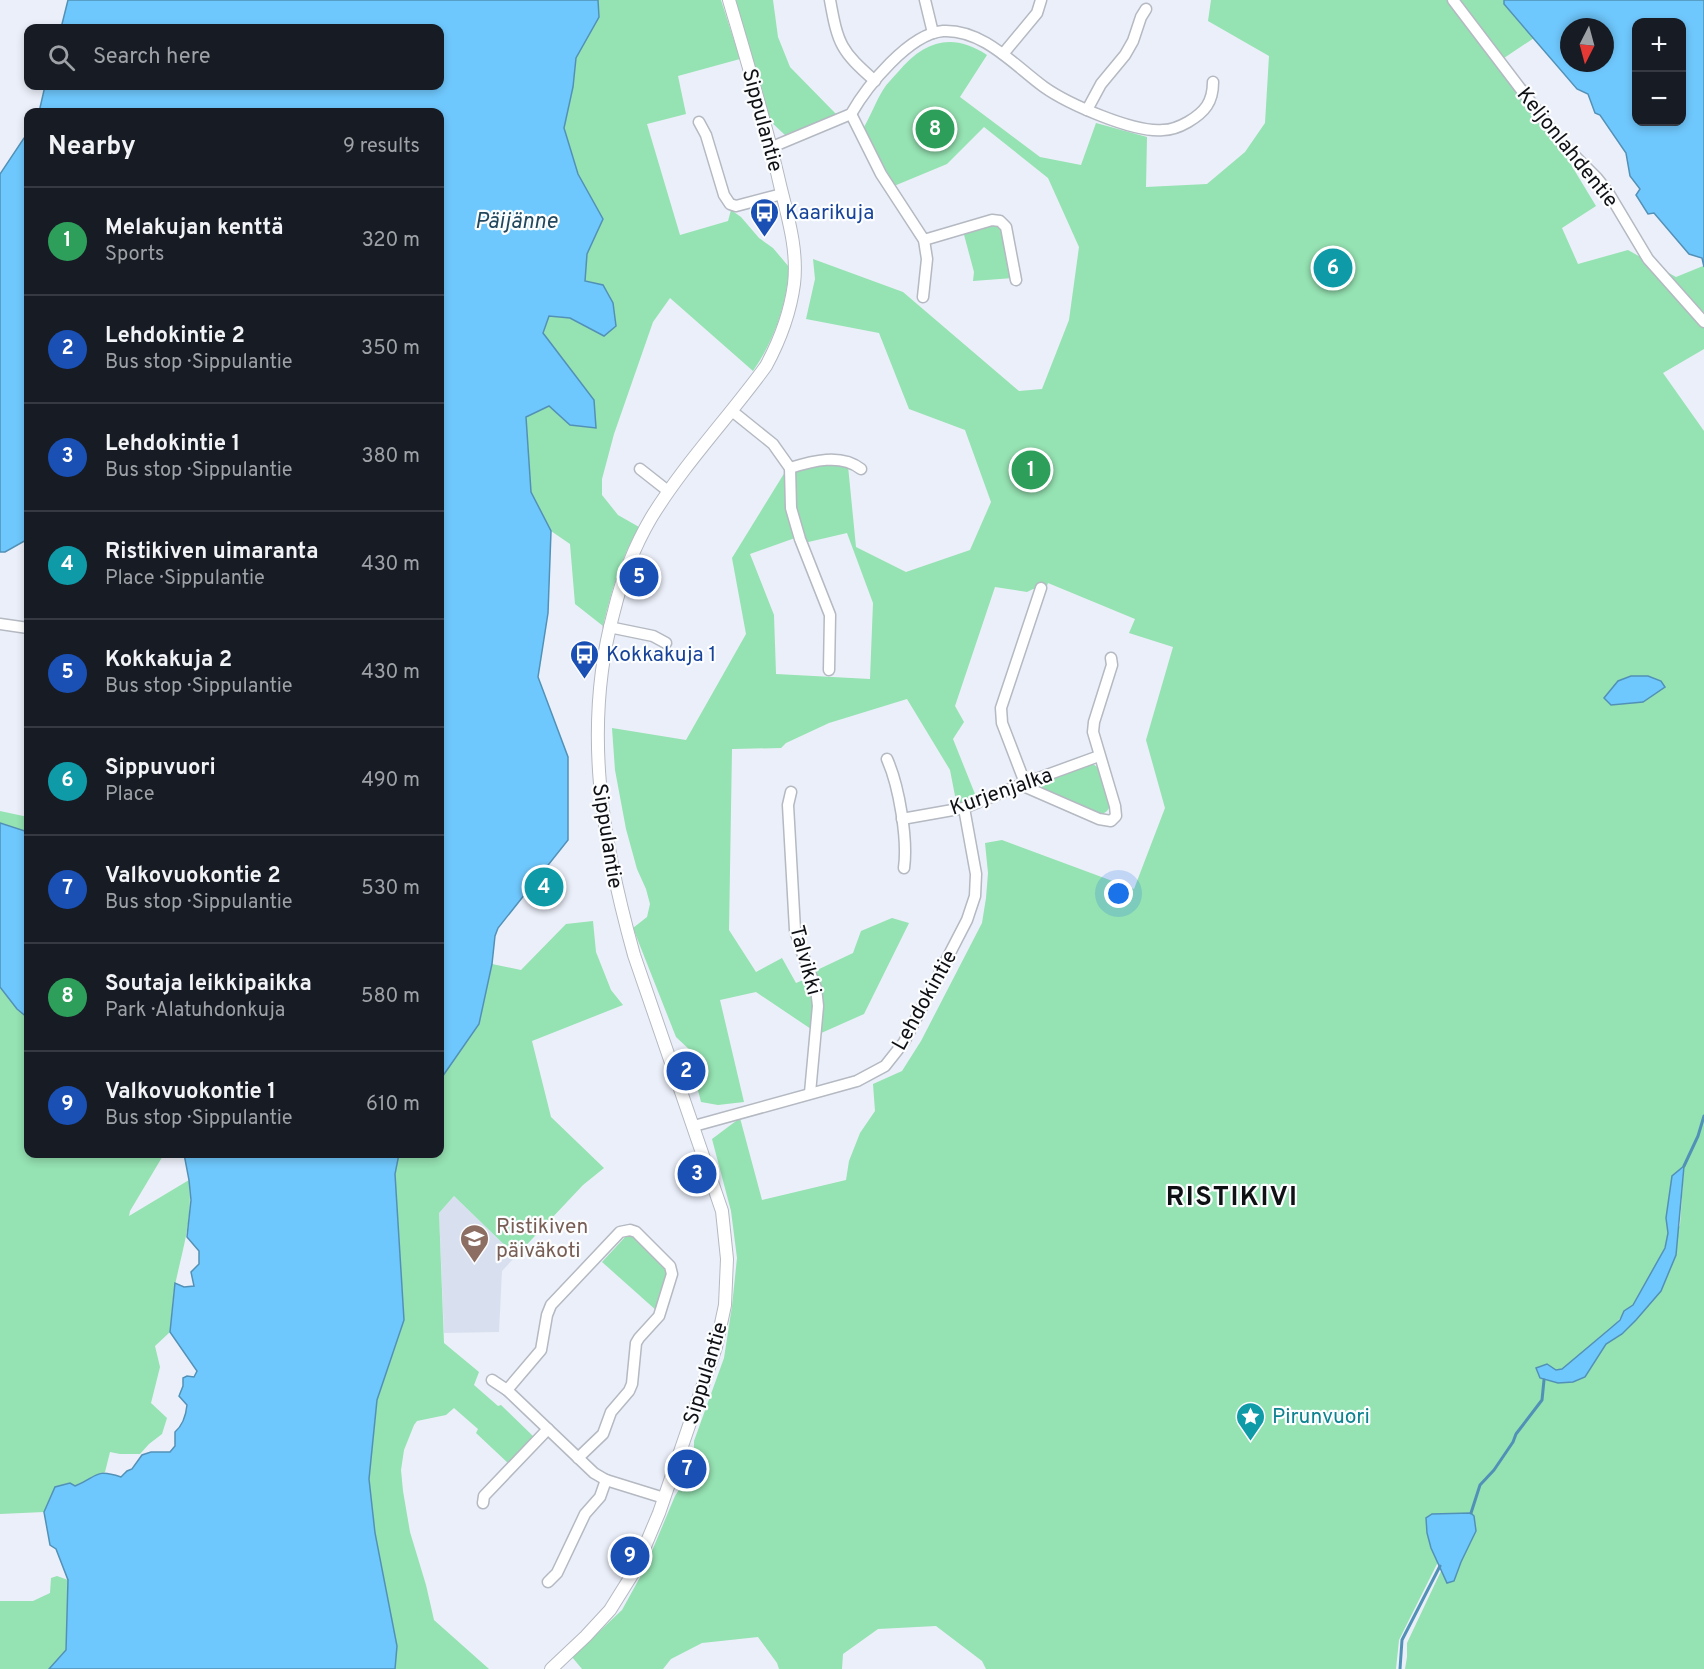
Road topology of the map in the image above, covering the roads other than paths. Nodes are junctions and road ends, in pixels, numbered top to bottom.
1 (729, 0) edge
2 (830, 0) edge
3 (926, 0) edge
4 (1041, 0) edge
5 (1453, 0) edge
6 (1146, 9) dead end
7 (933, 33) junction
8 (1003, 54) junction
9 (875, 81) junction
10 (1214, 82) dead end
11 (1087, 110) junction
12 (851, 114) junction
13 (699, 122) dead end
14 (772, 147) junction
15 (782, 194) junction
16 (924, 240) junction
17 (1016, 280) dead end
18 (923, 297) dead end
19 (1704, 322) edge
20 (732, 411) junction
21 (790, 468) junction
22 (640, 469) dead end
23 (861, 469) dead end
24 (668, 491) junction
25 (1041, 588) dead end
26 (0, 624) edge
27 (24, 627) edge
28 (609, 627) junction
29 (666, 643) dead end
30 (1111, 658) dead end
31 (829, 670) dead end
32 (1099, 756) junction
33 (887, 759) dead end
34 (1023, 784) junction
35 (791, 792) dead end
36 (964, 808) junction
37 (902, 819) junction
38 (904, 868) dead end
39 (810, 1093) junction
40 (694, 1126) junction
41 (492, 1380) dead end
42 (507, 1390) junction
43 (548, 1429) junction
44 (578, 1458) junction
45 (606, 1480) junction
46 (664, 1498) junction
47 (483, 1503) dead end
48 (548, 1582) dead end
49 (551, 1669) edge

1 - 14 street, Sippulantie
2 - 9 street
3 - 7 street
4 - 8 street
5 - 19 street, Keljonlahdentie
6 - 11 street
7 - 8 street
7 - 9 street
8 - 11 street
9 - 12 street
10 - 11 street
12 - 14 street
12 - 16 street
13 - 15 street
14 - 15 street, Sippulantie
15 - 20 street, Sippulantie
16 - 17 street
16 - 18 street
20 - 21 street
20 - 24 street, Sippulantie
21 - 23 street
21 - 31 street
22 - 24 street
24 - 28 street, Sippulantie
25 - 34 street
26 - 27 street
28 - 29 street
28 - 40 street, Sippulantie
30 - 32 street
32 - 34 street, Kurjenjalka
32 - 34 street
33 - 37 street
34 - 36 street, Kurjenjalka
35 - 39 street, Talvikki
36 - 37 street, Kurjenjalka
36 - 39 street, Lehdokintie
37 - 38 street
39 - 40 street, Lehdokintie
40 - 46 street, Sippulantie
41 - 42 street
42 - 43 street
42 - 44 street
43 - 44 street
43 - 47 street
44 - 45 street
45 - 46 street
45 - 48 street
46 - 49 street, Sippulantie

